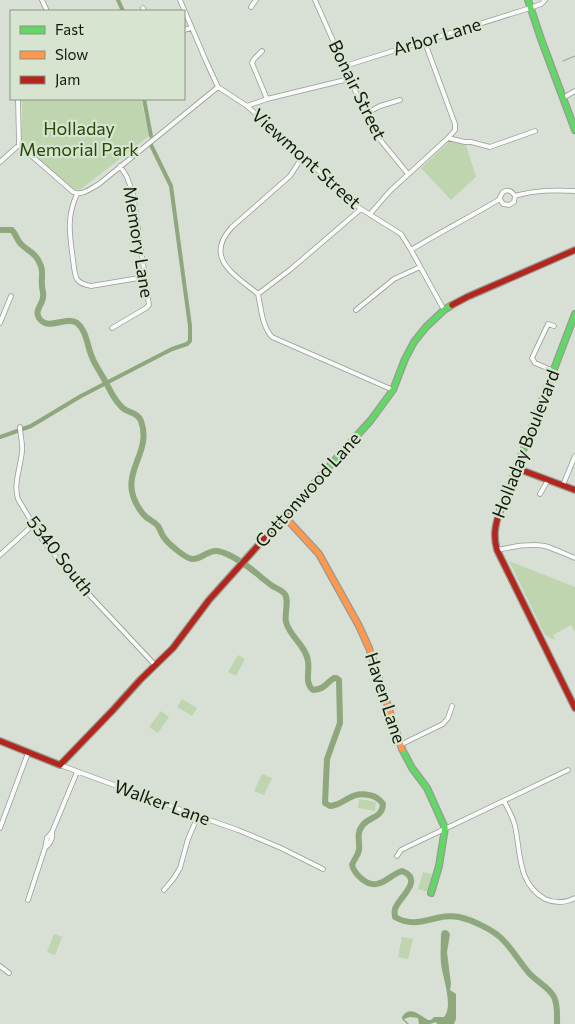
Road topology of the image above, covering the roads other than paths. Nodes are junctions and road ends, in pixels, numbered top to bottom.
1 (256, 0) edge
2 (315, 0) edge
3 (528, 0) edge
4 (545, 0) edge
5 (251, 7) dead end
6 (530, 8) junction
7 (185, 12) edge
8 (192, 28) junction
9 (185, 30) edge
10 (424, 40) junction
11 (262, 51) dead end
12 (344, 66) junction
13 (349, 78) junction
14 (218, 87) junction
15 (575, 91) edge
16 (563, 98) junction
17 (266, 99) junction
18 (18, 100) edge
19 (400, 100) dead end
20 (247, 106) junction
21 (365, 114) junction
22 (535, 130) dead end
23 (575, 130) edge
24 (448, 138) junction
25 (19, 145) junction
26 (303, 156) junction
27 (0, 162) edge
28 (120, 166) junction
29 (408, 174) junction
30 (575, 191) edge
31 (77, 194) junction
32 (515, 196) junction
33 (500, 200) junction
34 (362, 208) junction
35 (370, 214) junction
36 (411, 250) junction
37 (575, 250) edge
38 (420, 267) junction
39 (145, 277) junction
40 (258, 294) junction
41 (11, 296) dead end
42 (356, 310) dead end
43 (444, 310) junction
44 (575, 314) edge
45 (0, 323) edge
46 (554, 326) dead end
47 (573, 327) edge
48 (112, 328) dead end
49 (554, 371) junction
50 (393, 390) junction
51 (20, 427) dead end
52 (575, 456) edge
53 (516, 468) junction
54 (548, 480) junction
55 (563, 485) junction
56 (575, 490) edge
57 (540, 494) dead end
58 (284, 516) junction
59 (33, 525) junction
60 (497, 550) junction
61 (0, 555) edge
62 (575, 558) edge
63 (155, 666) junction
64 (452, 706) dead end
65 (575, 708) edge
66 (0, 741) edge
67 (400, 745) junction
68 (28, 753) junction
69 (60, 765) junction
70 (568, 770) dead end
71 (77, 772) junction
72 (504, 801) junction
73 (198, 816) junction
74 (0, 828) edge
75 (445, 828) junction
76 (397, 856) dead end
77 (323, 869) dead end
78 (164, 890) dead end
79 (430, 892) dead end
80 (575, 898) edge
81 (28, 900) dead end
82 (0, 966) edge
83 (9, 973) dead end

1 - 5 street
2 - 12 street, Bonair Street
3 - 6 street
4 - 6 street, Arbor Lane
6 - 10 street, Arbor Lane
6 - 16 street
7 - 8 street
8 - 9 street
8 - 14 street
10 - 12 street, Arbor Lane
10 - 24 street
11 - 17 street
12 - 13 street, Bonair Street
13 - 17 street
13 - 21 street, Bonair Street
14 - 20 street, Viewmont Street
14 - 28 street
15 - 16 street
16 - 23 street
17 - 20 street
18 - 25 street
19 - 21 street
20 - 26 street, Viewmont Street
21 - 29 street, Bonair Street
22 - 24 street
24 - 29 street
25 - 27 street
25 - 31 street
26 - 34 street, Viewmont Street
26 - 40 street
28 - 31 street
28 - 39 street, Memory Lane
29 - 35 street
30 - 32 street
31 - 39 street
32 - 33 street
32 - 33 street
33 - 36 street
34 - 35 street, Viewmont Street
34 - 40 street
35 - 36 street, Viewmont Street
36 - 38 street, Viewmont Street
37 - 43 street, Cottonwood Lane
38 - 42 street
38 - 43 street, Viewmont Street
39 - 48 street, Memory Lane
40 - 50 street
41 - 45 street
43 - 50 street, Cottonwood Lane
44 - 47 street, Holladay Boulevard
46 - 49 street
47 - 49 street, Holladay Boulevard
49 - 53 street, Holladay Boulevard
50 - 58 street, Cottonwood Lane
51 - 59 street, 5340 South
52 - 55 street
53 - 54 street
53 - 60 street, Holladay Boulevard
54 - 55 street
54 - 57 street
55 - 56 street
58 - 63 street, Cottonwood Lane
58 - 67 street, Haven Lane
59 - 61 street
59 - 63 street, 5340 South
60 - 62 street
60 - 65 street, Holladay Boulevard
63 - 69 street, Cottonwood Lane
64 - 67 street
66 - 68 street, Walker Lane
67 - 75 street, Haven Lane
68 - 69 street, Walker Lane
68 - 74 street
69 - 71 street, Walker Lane
70 - 72 street
71 - 73 street, Walker Lane
71 - 81 street
72 - 75 street
72 - 80 street
73 - 77 street, Walker Lane
73 - 78 street
75 - 76 street
75 - 79 street
82 - 83 street

